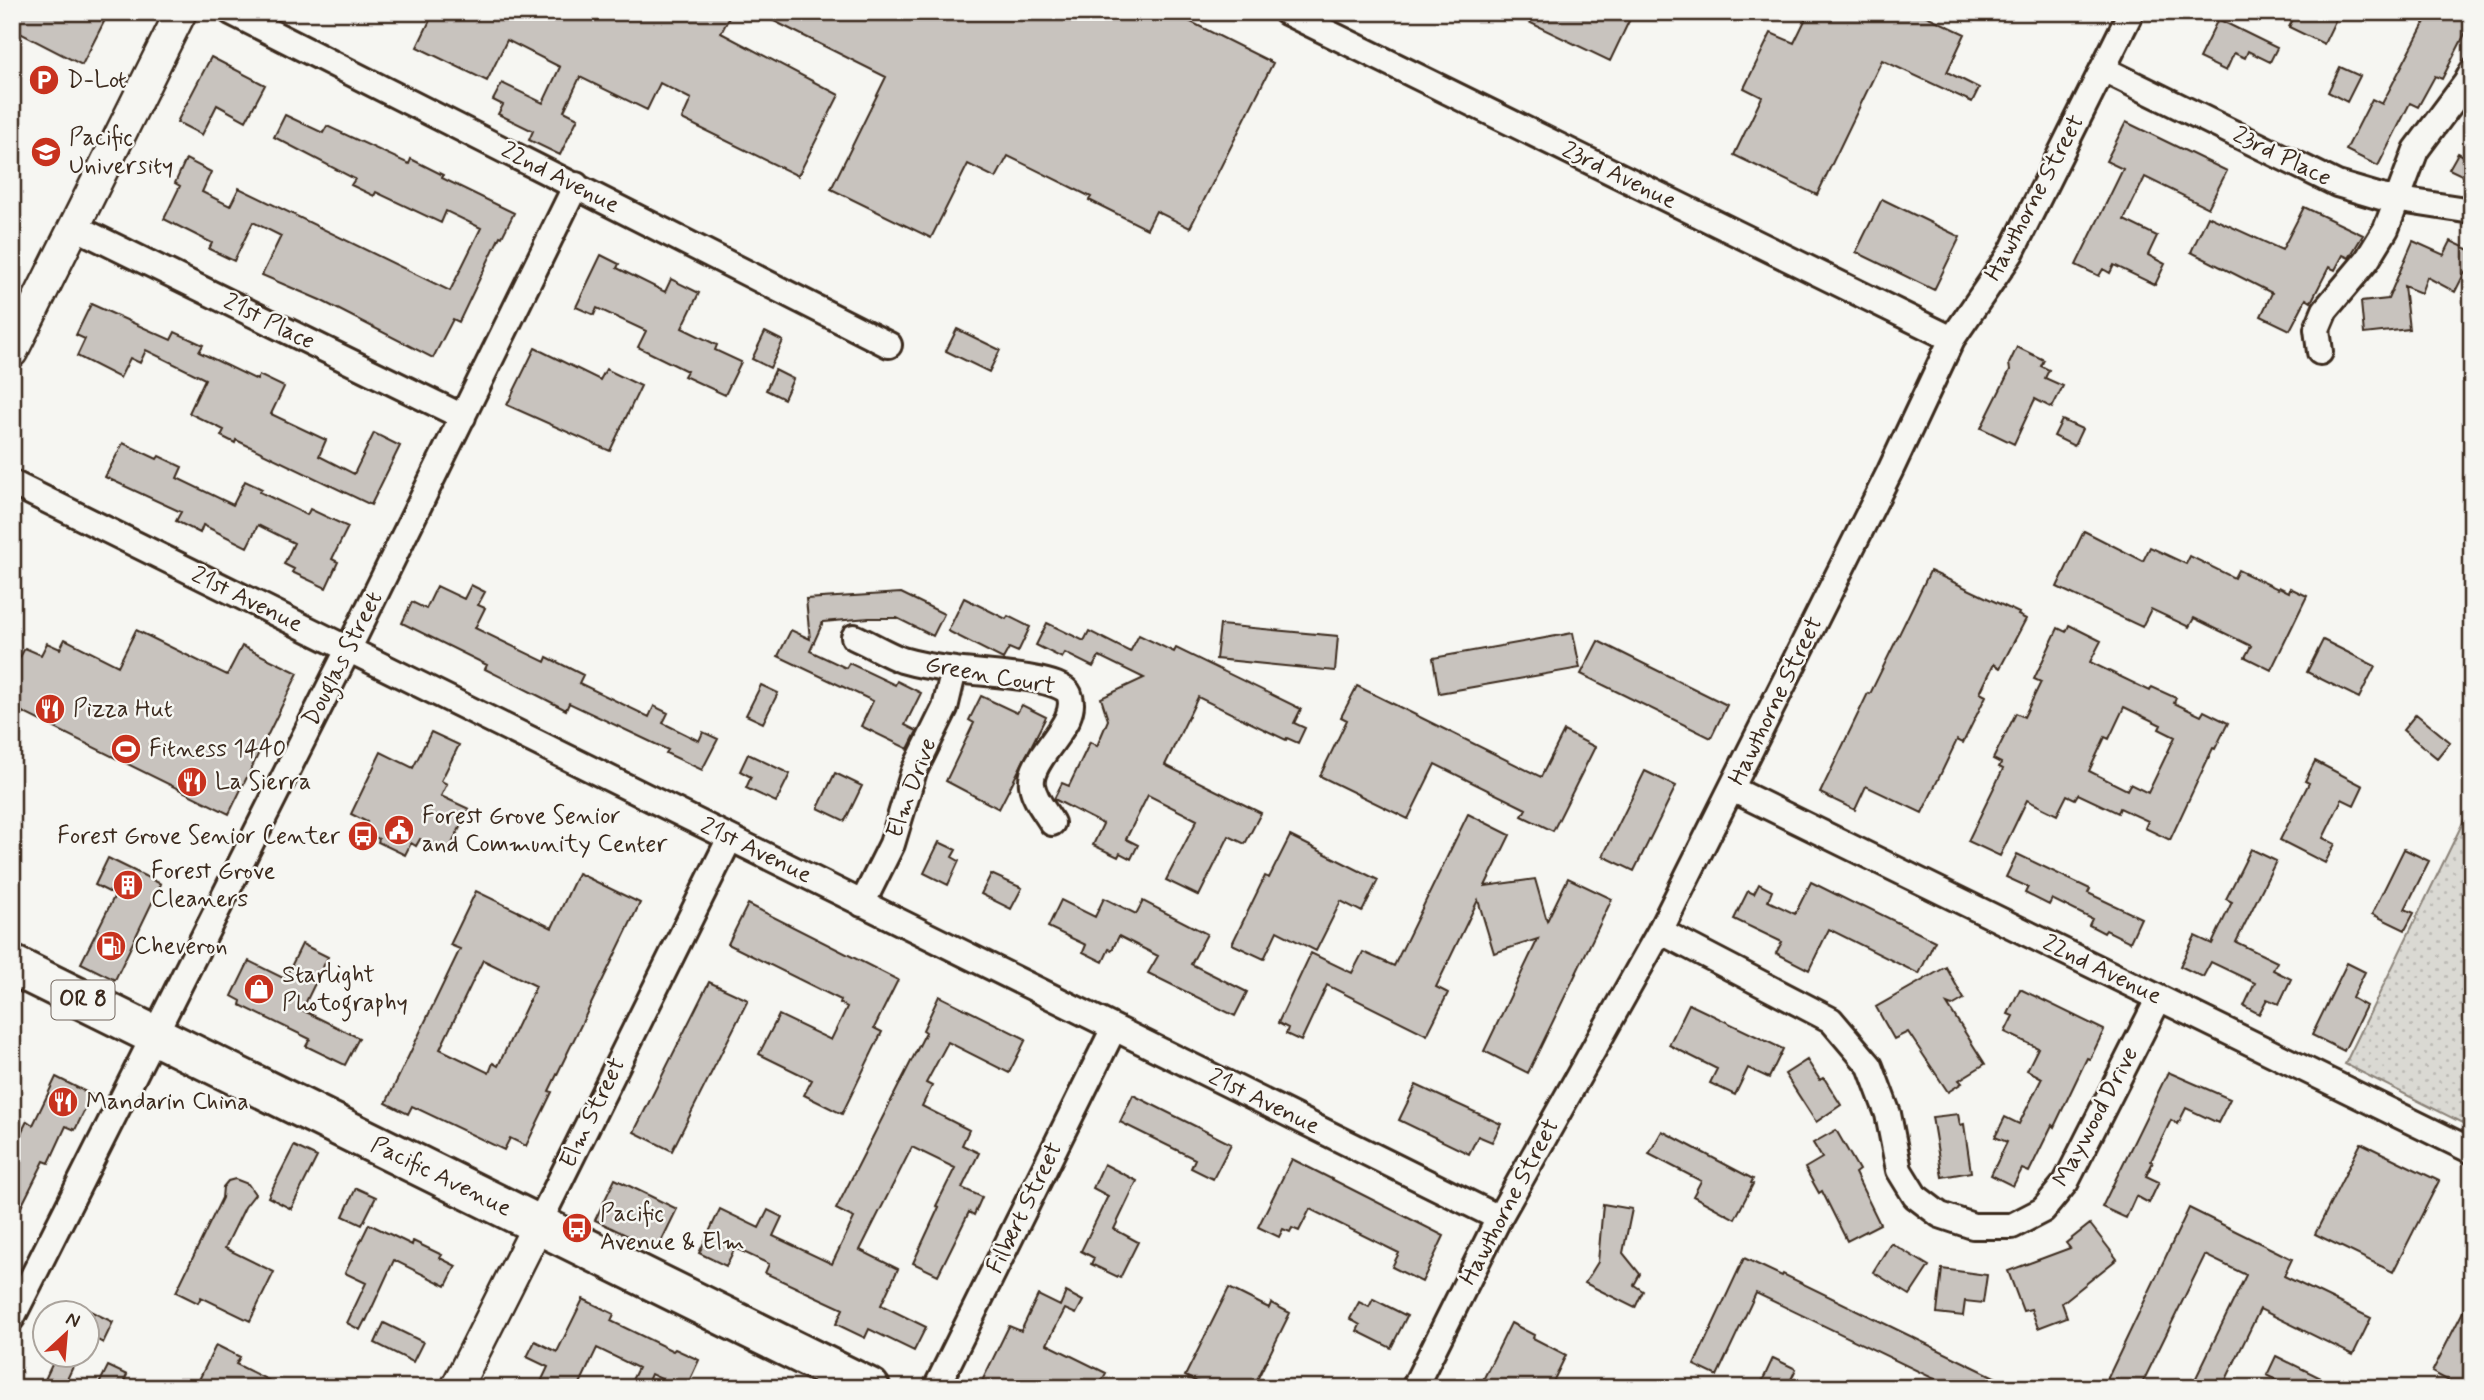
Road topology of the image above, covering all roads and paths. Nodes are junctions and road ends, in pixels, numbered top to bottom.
1 (180, 12) edge
2 (230, 12) edge
3 (1286, 12) edge
4 (2131, 12) edge
5 (1320, 20) edge
6 (2103, 68) junction
7 (2472, 72) edge
8 (576, 186) junction
9 (2398, 199) junction
10 (2472, 211) edge
11 (75, 227) junction
12 (1952, 339) junction
13 (889, 345) dead end
14 (12, 352) edge
15 (2320, 352) dead end
16 (463, 417) junction
17 (12, 483) edge
18 (854, 637) dead end
19 (348, 650) junction
20 (954, 670) junction
21 (1732, 789) junction
22 (1052, 823) dead end
23 (730, 838) junction
24 (862, 904) junction
25 (1660, 931) junction
26 (12, 965) edge
27 (2159, 998) junction
28 (1114, 1028) junction
29 (153, 1035) junction
30 (2472, 1152) edge
31 (1499, 1218) junction
32 (538, 1224) junction
33 (12, 1318) edge
34 (456, 1388) edge
35 (870, 1388) edge
36 (936, 1388) edge
37 (1414, 1388) edge

1 - 11 street
2 - 8 street, 22nd Avenue
3 - 5 street, 23rd Avenue
4 - 6 street, Hawthorne Street
5 - 12 street, 23rd Avenue
6 - 9 street, 23rd Place
6 - 12 street, Hawthorne Street
7 - 9 street
8 - 13 street, 22nd Avenue
8 - 16 street, Douglas Street
9 - 10 street, 23rd Place
9 - 15 street
11 - 14 street
11 - 16 street, 21st Place
12 - 21 street, Hawthorne Street
16 - 19 street, Douglas Street
17 - 19 street, 21st Avenue
18 - 20 street, Green Court
19 - 23 street, 21st Avenue
19 - 29 street, Douglas Street
20 - 22 street, Green Court
20 - 24 street, Elm Drive
21 - 25 street, Hawthorne Street
21 - 27 street, 22nd Avenue
23 - 24 street, 21st Avenue
23 - 32 street, Elm Street
24 - 28 street, 21st Avenue
25 - 27 street, Maywood Drive
25 - 31 street, Hawthorne Street
26 - 29 main road, Pacific Avenue / OR 8
27 - 30 street, 22nd Avenue
28 - 31 street, 21st Avenue
28 - 36 street, Filbert Street
29 - 32 main road, Pacific Avenue / OR 8
29 - 33 street, Douglas Street
31 - 37 street, Hawthorne Street
32 - 34 street, Elm Street
32 - 35 main road, Pacific Avenue / OR 8

